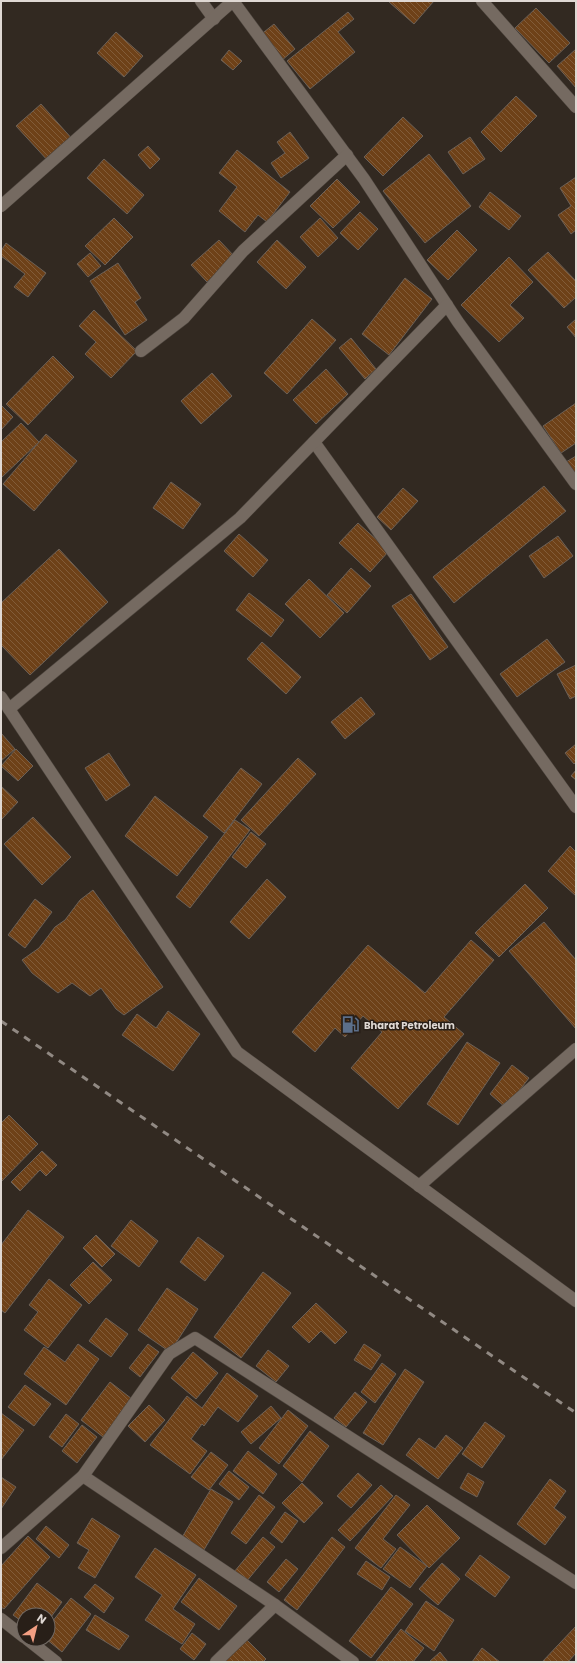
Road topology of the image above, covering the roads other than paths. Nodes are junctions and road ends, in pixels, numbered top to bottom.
1 (201, 1) edge
2 (233, 1) edge
3 (482, 1) edge
4 (214, 18) junction
5 (576, 107) edge
6 (347, 155) junction
7 (1, 206) edge
8 (447, 305) junction
9 (141, 351) dead end
10 (314, 442) junction
11 (576, 484) edge
12 (1, 697) edge
13 (9, 709) junction
14 (576, 807) edge
15 (576, 1049) edge
16 (419, 1186) junction
17 (576, 1301) edge
18 (83, 1476) junction
19 (1, 1548) edge
20 (576, 1583) edge
21 (275, 1605) junction
22 (1, 1619) edge
23 (16, 1631) edge
24 (36, 1647) edge
25 (56, 1662) edge
26 (216, 1662) edge
27 (353, 1662) edge

1 - 4 street
2 - 4 street
2 - 6 street
3 - 5 street
4 - 7 street
6 - 8 street
6 - 9 street
8 - 10 street
8 - 11 street
10 - 13 street
10 - 14 street
12 - 13 street
13 - 16 street
15 - 16 street
16 - 17 street
18 - 19 street
18 - 20 street
18 - 21 street
21 - 26 street
21 - 27 street
22 - 23 street
24 - 25 street

